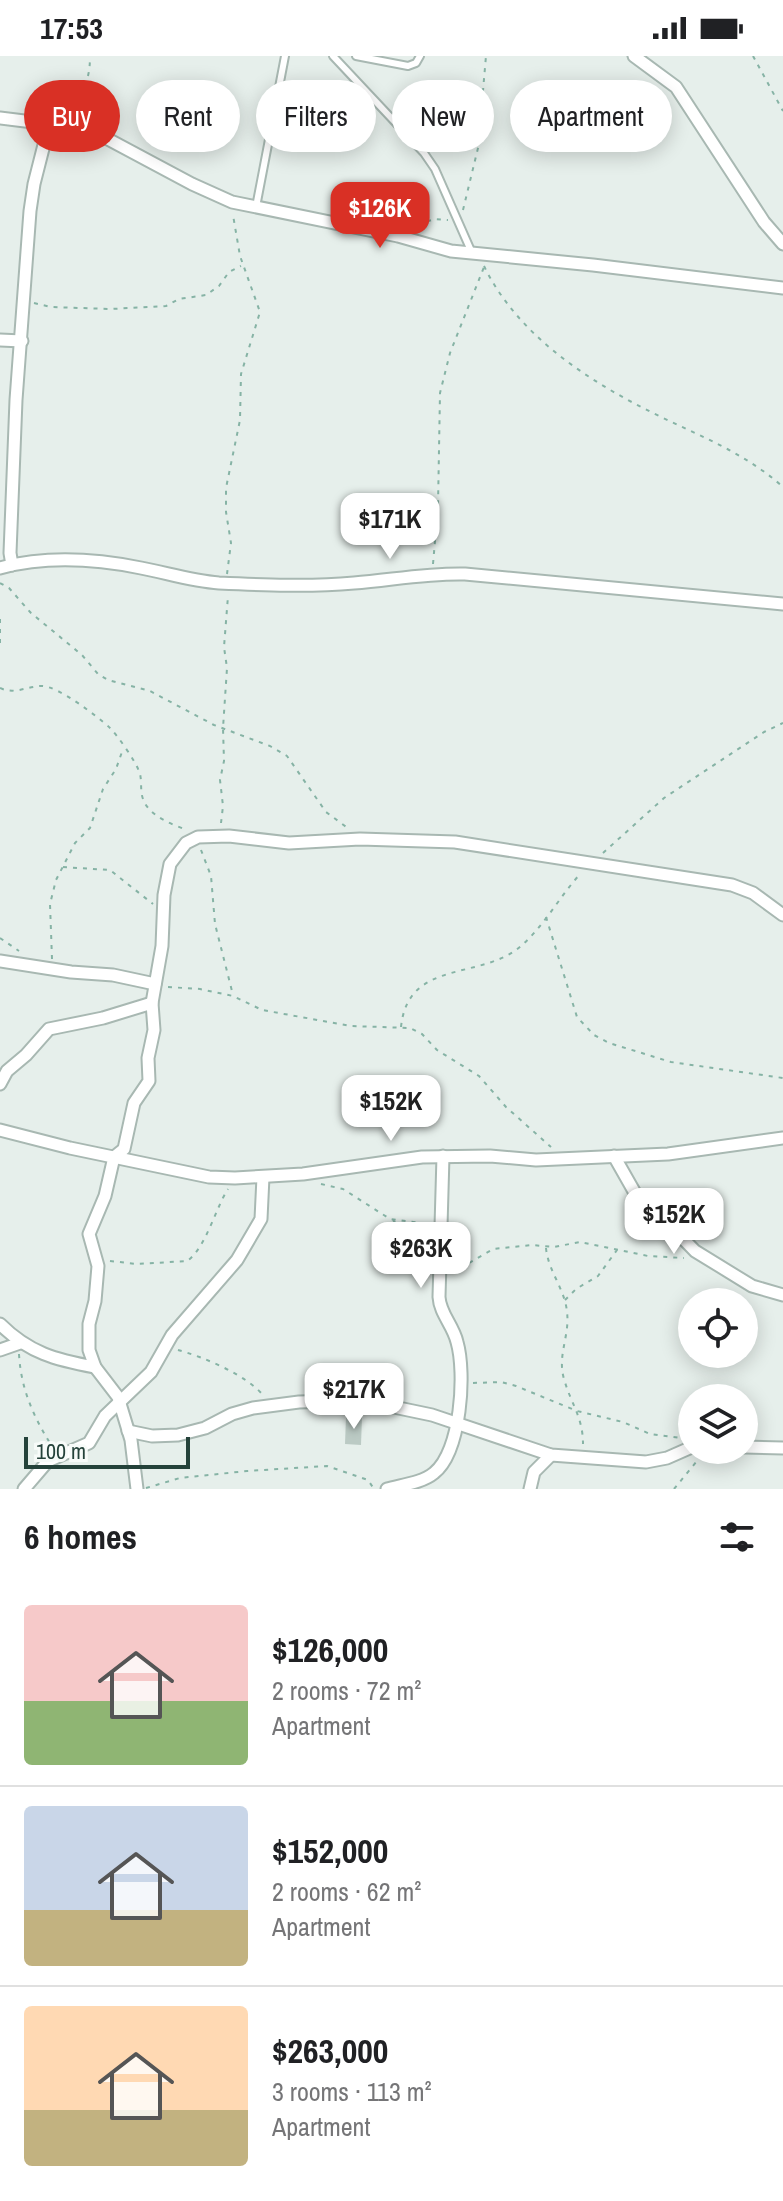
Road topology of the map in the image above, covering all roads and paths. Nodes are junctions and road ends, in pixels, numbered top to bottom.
1 (90, 56) edge
2 (285, 56) edge
3 (333, 56) edge
4 (356, 56) edge
5 (420, 56) edge
6 (486, 56) edge
7 (634, 56) edge
8 (753, 56) edge
9 (87, 80) edge
10 (783, 111) edge
11 (0, 118) edge
12 (24, 121) edge
13 (120, 146) edge
14 (42, 152) edge
15 (232, 202) junction
16 (256, 207) junction
17 (458, 222) junction
18 (398, 236) junction
19 (783, 244) edge
20 (472, 254) junction
21 (243, 266) junction
22 (783, 288) edge
23 (25, 303) junction
24 (0, 340) edge
25 (22, 341) junction
26 (783, 487) edge
27 (6, 566) edge
28 (434, 574) junction
29 (0, 583) edge
30 (227, 583) junction
31 (783, 604) edge
32 (0, 619) edge
33 (0, 645) edge
34 (0, 688) edge
35 (783, 723) edge
36 (223, 728) junction
37 (123, 748) junction
38 (218, 836) junction
39 (198, 837) junction
40 (369, 839) junction
41 (592, 863) junction
42 (62, 867) junction
43 (783, 915) edge
44 (163, 916) junction
45 (546, 916) junction
46 (0, 961) edge
47 (51, 969) junction
48 (155, 984) junction
49 (233, 996) junction
50 (152, 1003) junction
51 (401, 1027) junction
52 (783, 1078) edge
53 (0, 1084) edge
54 (0, 1130) edge
55 (783, 1138) edge
56 (443, 1156) junction
57 (614, 1156) junction
58 (114, 1157) junction
59 (564, 1158) junction
60 (303, 1174) junction
61 (263, 1177) junction
62 (235, 1178) junction
63 (393, 1219) junction
64 (439, 1225) junction
65 (546, 1246) junction
66 (618, 1249) junction
67 (706, 1258) junction
68 (97, 1260) junction
69 (439, 1261) junction
70 (439, 1284) junction
71 (783, 1295) edge
72 (565, 1300) junction
73 (0, 1324) edge
74 (20, 1343) junction
75 (0, 1350) edge
76 (159, 1355) junction
77 (95, 1367) junction
78 (460, 1383) junction
79 (119, 1400) junction
80 (275, 1404) junction
81 (577, 1411) junction
82 (457, 1424) junction
83 (128, 1431) junction
84 (678, 1440) edge
85 (758, 1447) edge
86 (783, 1448) edge
87 (678, 1451) edge
88 (59, 1455) junction
89 (551, 1455) junction
90 (583, 1457) junction
91 (695, 1464) edge
92 (27, 1488) edge
93 (137, 1488) edge
94 (374, 1489) edge
95 (387, 1489) edge
96 (530, 1489) edge
97 (674, 1489) edge

1 - 9 path
2 - 16 lane
3 - 17 lane
4 - 5 lane
6 - 17 path
7 - 19 street
8 - 10 path
11 - 12 street
13 - 15 street
14 - 23 street
15 - 16 street
15 - 21 path
16 - 18 street
17 - 18 path
17 - 20 lane
18 - 20 street
20 - 22 street
21 - 23 path
21 - 30 path
23 - 25 street
24 - 25 street
25 - 27 street
26 - 28 path
27 - 30 street
28 - 30 street
28 - 31 street
29 - 36 path
30 - 36 path
32 - 33 path
34 - 37 path
35 - 41 path
36 - 38 path
36 - 40 path
37 - 39 path
37 - 42 path
38 - 39 street
38 - 40 street
39 - 44 street
39 - 49 path
40 - 41 street
41 - 43 street
41 - 45 path
42 - 44 path
42 - 47 path
44 - 48 street
45 - 51 path
45 - 52 path
46 - 47 street
47 - 48 street
48 - 49 path
48 - 50 street
49 - 51 path
50 - 53 street
50 - 58 street
51 - 59 path
54 - 58 street
55 - 57 street
56 - 59 street
56 - 60 street
56 - 64 street
57 - 59 street
57 - 67 street
58 - 62 street
58 - 68 street
60 - 61 street
60 - 63 path
61 - 62 street
61 - 76 street
62 - 68 path
63 - 64 path
63 - 69 path
64 - 69 street
65 - 66 path
65 - 70 path
65 - 72 path
66 - 67 path
66 - 72 path
67 - 71 street
68 - 77 street
69 - 70 street
70 - 78 street
72 - 81 path
73 - 74 street
74 - 75 street
74 - 77 street
74 - 88 path
76 - 79 street
76 - 80 path
77 - 79 street
78 - 81 path
78 - 82 street
79 - 83 street
79 - 88 street
80 - 82 street
80 - 83 street
81 - 84 path
81 - 90 path
82 - 89 street
82 - 95 street
83 - 93 street
85 - 86 street
87 - 90 street
88 - 92 street
89 - 90 street
89 - 96 street
91 - 97 path
93 - 94 path

